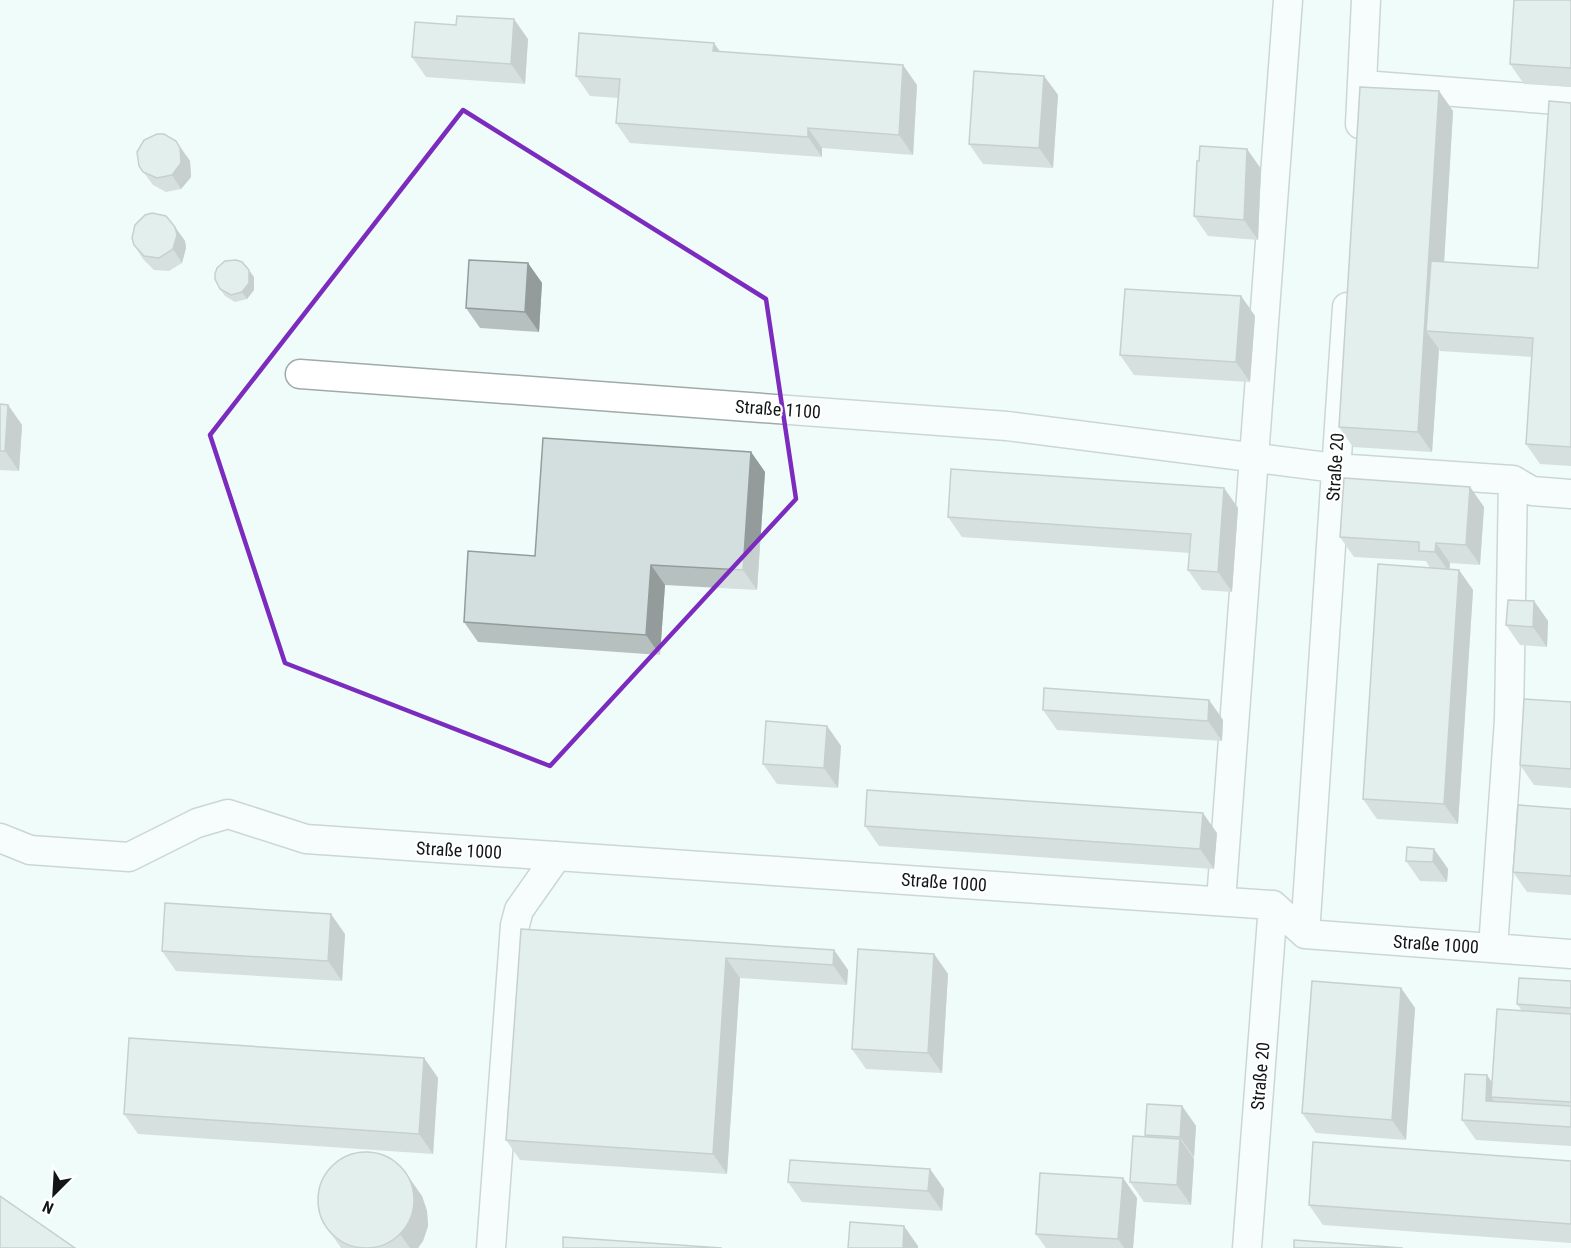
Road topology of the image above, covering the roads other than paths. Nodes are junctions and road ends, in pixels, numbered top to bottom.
1 (1288, 0) edge
2 (1366, 0) edge
3 (1363, 85) junction
4 (1571, 101) edge
5 (1358, 154) edge
6 (1348, 282) edge
7 (300, 374) dead end
8 (1254, 456) junction
9 (1335, 468) junction
10 (1513, 480) junction
11 (1571, 494) edge
12 (0, 838) edge
13 (557, 856) junction
14 (1221, 902) junction
15 (1273, 905) junction
16 (1305, 934) junction
17 (1493, 948) junction
18 (1571, 954) edge
19 (491, 1248) edge
20 (1246, 1248) edge

1 - 8 street
2 - 3 street
3 - 4 street
3 - 5 street
6 - 9 street, Straße 20
7 - 8 street, Straße 1100
8 - 9 street, Straße 1100
8 - 14 street
9 - 10 street, Straße 1100
9 - 16 street, Straße 20
10 - 11 street, Straße 1100
10 - 17 street
12 - 13 street, Straße 1000
13 - 14 street, Straße 1000
13 - 19 street
14 - 15 street, Straße 1000
15 - 16 street
15 - 20 street, Straße 20
16 - 17 street, Straße 1000
17 - 18 street, Straße 1000

